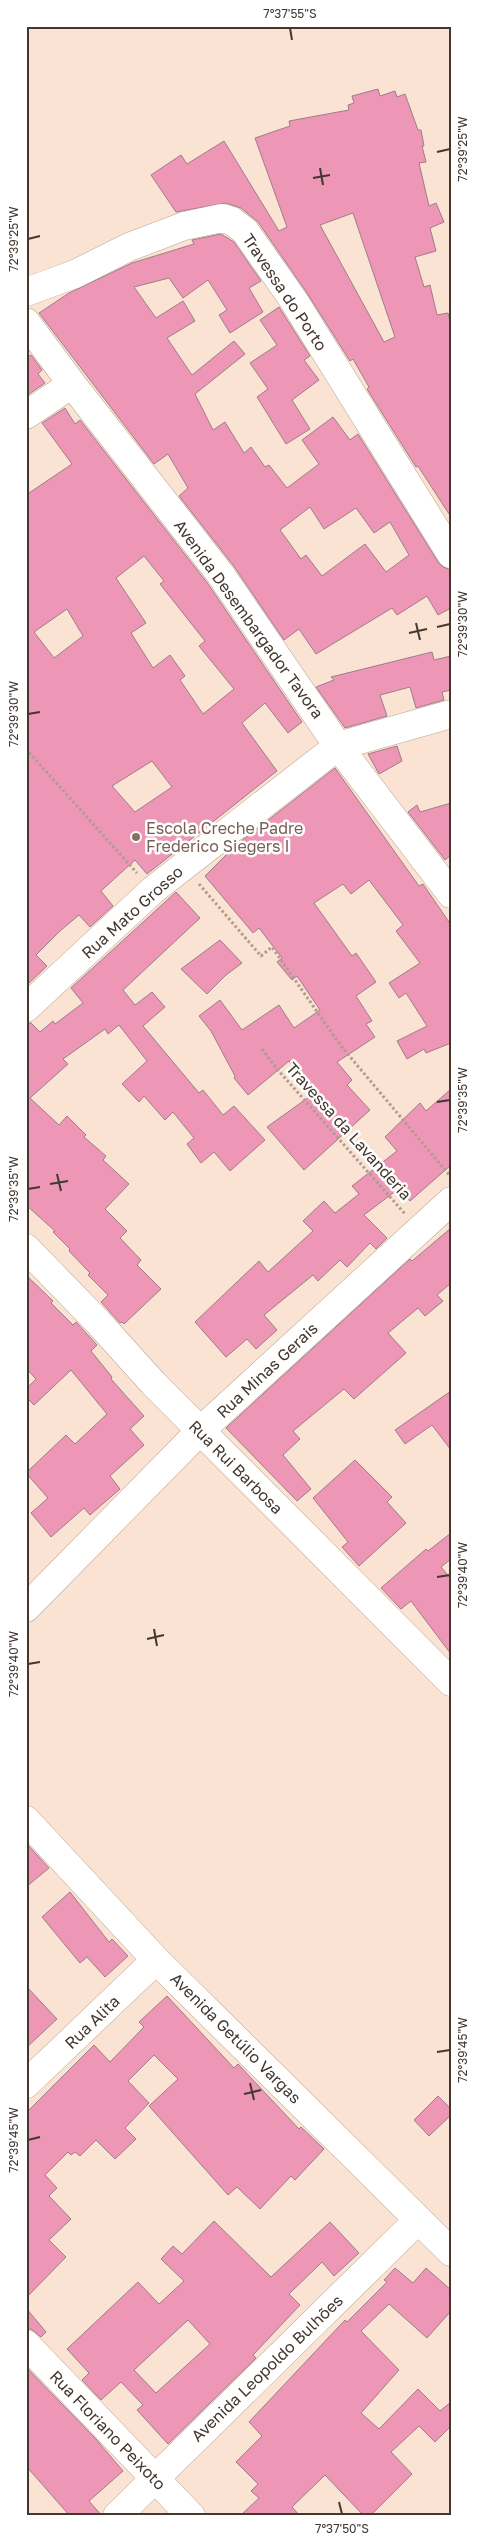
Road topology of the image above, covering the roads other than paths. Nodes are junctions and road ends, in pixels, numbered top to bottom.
1 (26, 292) edge
2 (26, 322) edge
3 (72, 384) junction
4 (26, 415) edge
5 (451, 554) edge
6 (451, 714) edge
7 (338, 746) junction
8 (451, 894) edge
9 (26, 1008) edge
10 (451, 1201) edge
11 (26, 1248) edge
12 (200, 1431) junction
13 (26, 1608) edge
14 (449, 1678) edge
15 (26, 1820) edge
16 (156, 1960) junction
17 (26, 2084) edge
18 (418, 2220) junction
19 (451, 2252) edge
20 (26, 2344) edge
21 (155, 2479) junction
22 (117, 2516) edge
23 (191, 2516) edge

1 - 5 street, Travessa do Porto
2 - 3 street, Avenida Desembargador Tavora
3 - 4 street
3 - 7 street, Avenida Desembargador Tavora
6 - 7 street, Rua Mato Grosso
7 - 8 street, Avenida Desembargador Tavora
7 - 9 street, Rua Mato Grosso
10 - 12 street, Rua Minas Gerais
11 - 12 street, Rua Rui Barbosa
12 - 13 street, Rua Minas Gerais
12 - 14 street, Rua Rui Barbosa
15 - 16 street, Avenida Getúlio Vargas
16 - 17 street, Rua Alita
16 - 18 street, Avenida Getúlio Vargas
18 - 19 street, Avenida Getúlio Vargas
18 - 21 street, Avenida Leopoldo Bulhões
20 - 21 street, Rua Floriano Peixoto
21 - 22 street, Avenida Leopoldo Bulhões
21 - 23 street, Rua Floriano Peixoto

